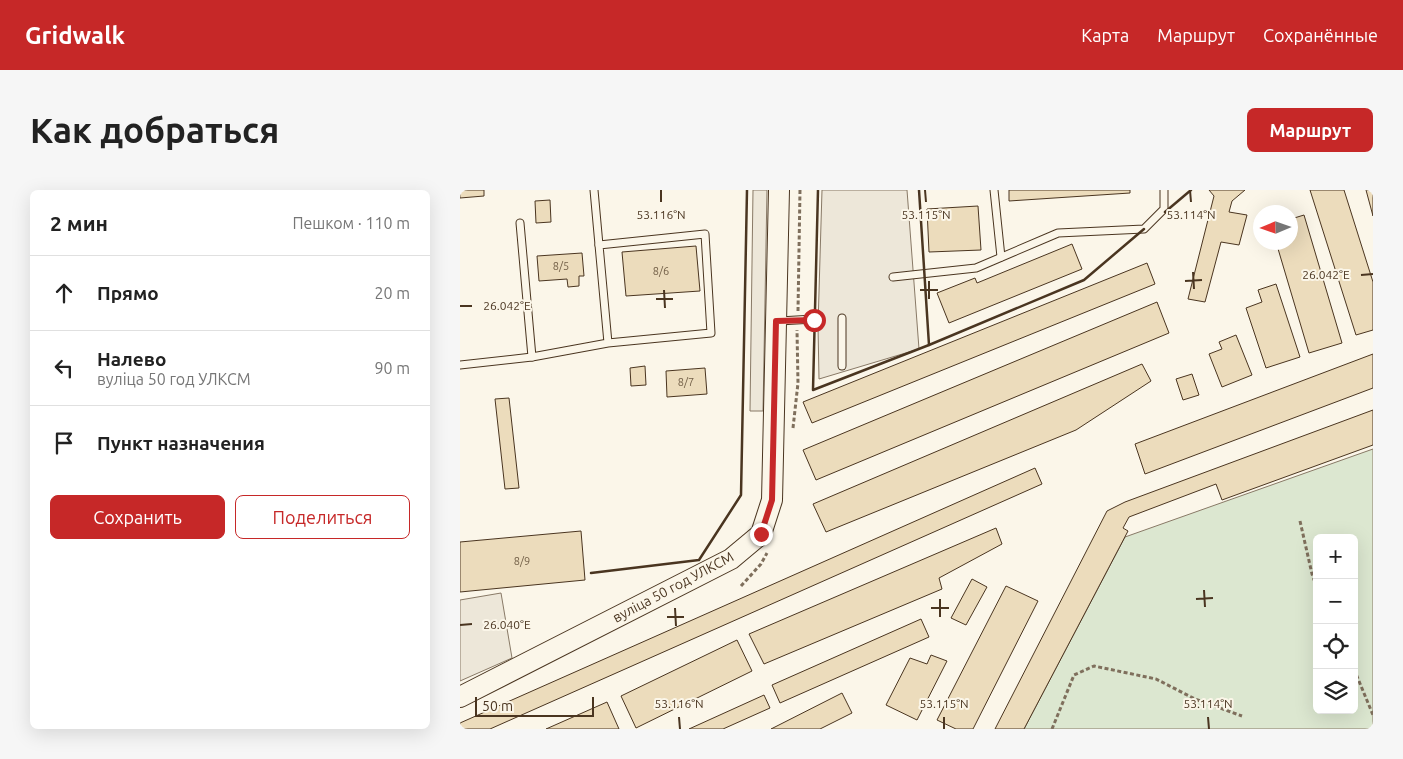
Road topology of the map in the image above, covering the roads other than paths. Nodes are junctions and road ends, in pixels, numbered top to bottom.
1 (594, 190) edge
2 (779, 190) edge
3 (994, 190) edge
4 (1164, 190) edge
5 (520, 223) dead end
6 (599, 245) junction
7 (1001, 257) junction
8 (893, 277) dead end
9 (842, 318) dead end
10 (814, 320) dead end
11 (776, 321) junction
12 (608, 343) junction
13 (532, 358) junction
14 (460, 366) edge
15 (842, 366) dead end
16 (460, 697) edge

1 - 6 lane
2 - 11 main road, вуліца 50 год УЛКСМ
3 - 7 lane
4 - 7 lane
5 - 13 lane
6 - 12 lane
6 - 12 lane
7 - 8 lane
9 - 15 lane
10 - 11 lane
11 - 16 main road, вуліца 50 год УЛКСМ
12 - 13 lane
13 - 14 lane

